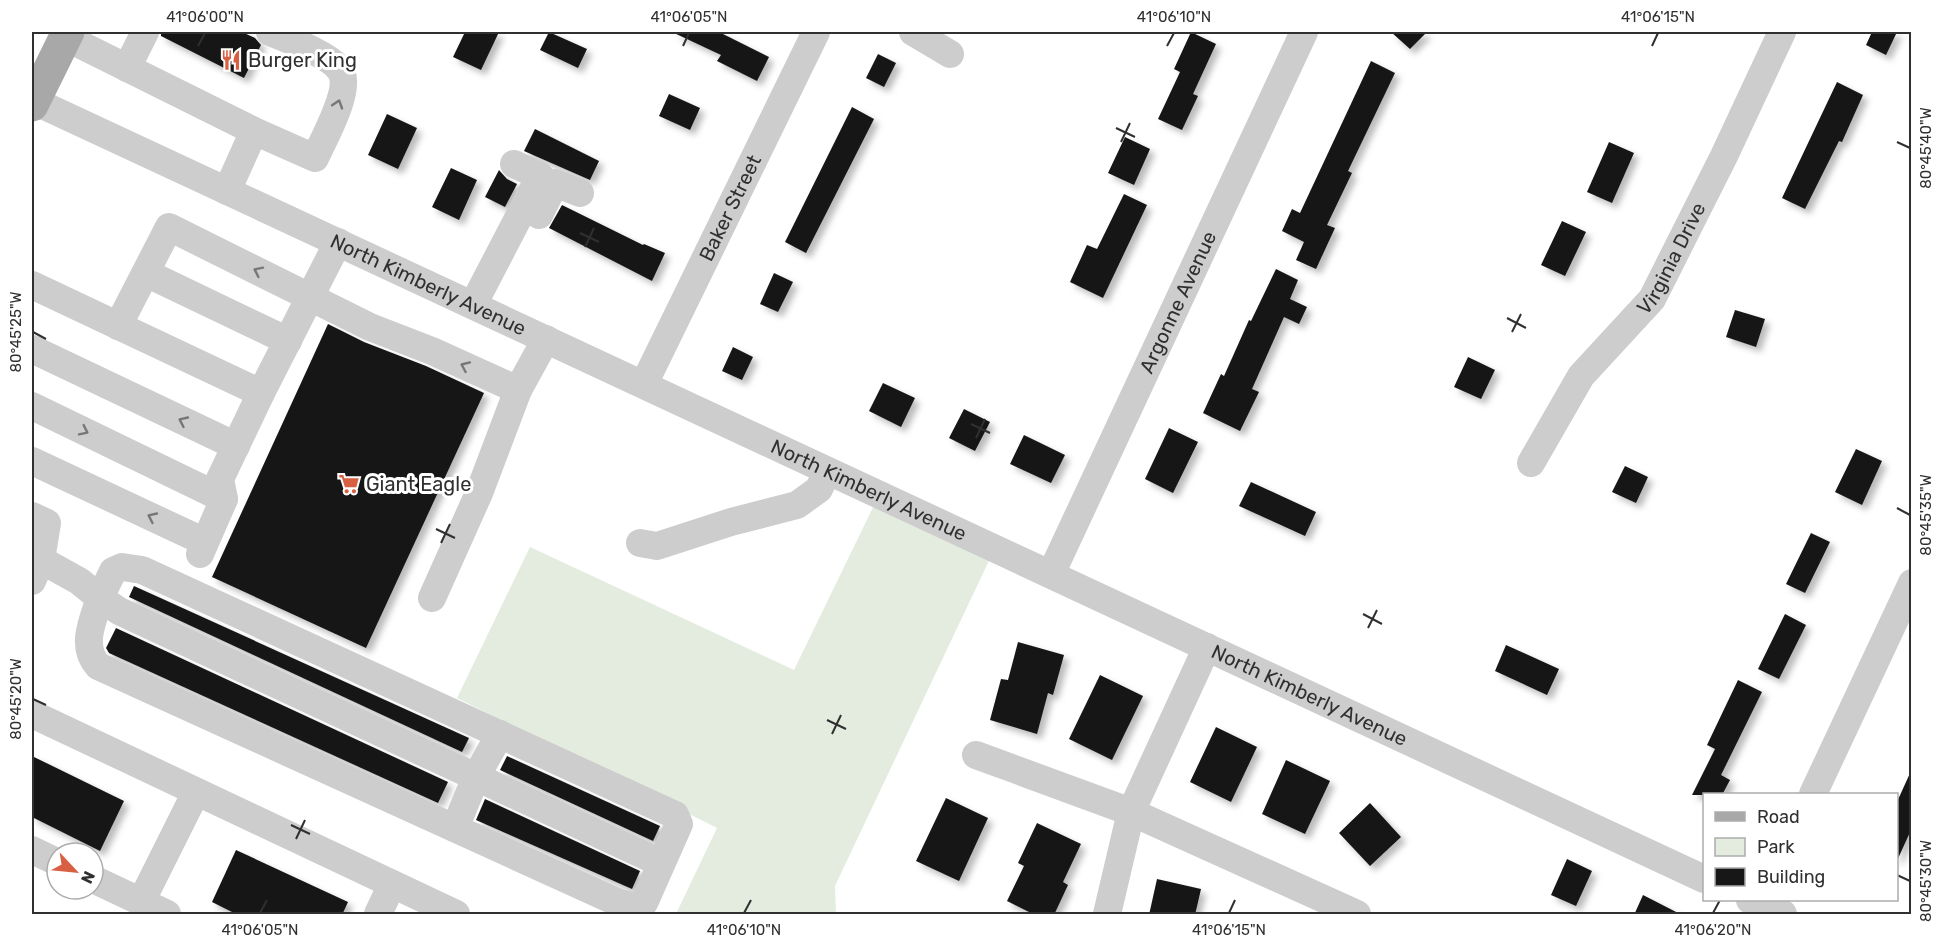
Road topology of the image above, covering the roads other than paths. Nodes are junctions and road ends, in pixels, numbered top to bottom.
1 (145, 32) edge
2 (270, 32) edge
3 (816, 32) edge
4 (913, 32) edge
5 (1304, 32) edge
6 (1782, 32) edge
7 (66, 34) edge
8 (950, 54) dead end
9 (127, 68) junction
10 (35, 90) edge
11 (254, 131) junction
12 (513, 164) dead end
13 (227, 191) junction
14 (338, 242) junction
15 (146, 273) junction
16 (32, 285) edge
17 (311, 297) junction
18 (482, 309) junction
19 (118, 326) junction
20 (546, 339) junction
21 (288, 341) junction
22 (32, 349) edge
23 (644, 384) junction
24 (518, 390) junction
25 (261, 393) junction
26 (32, 405) edge
27 (236, 446) junction
28 (32, 461) edge
29 (1531, 463) dead end
30 (827, 471) junction
31 (224, 499) junction
32 (32, 516) edge
33 (640, 543) dead end
34 (36, 570) edge
35 (1051, 574) junction
36 (1911, 584) edge
37 (100, 598) junction
38 (432, 598) dead end
39 (1207, 647) junction
40 (32, 714) edge
41 (500, 734) junction
42 (976, 755) dead end
43 (476, 777) junction
44 (196, 792) junction
45 (1814, 793) edge
46 (1131, 812) junction
47 (455, 828) junction
48 (662, 863) junction
49 (1703, 879) edge
50 (392, 884) junction
51 (105, 885) edge
52 (141, 902) junction
53 (167, 915) edge
54 (378, 915) edge
55 (456, 915) edge
56 (1107, 915) edge
57 (1357, 915) edge

1 - 9 street
11 -> 2 street
3 - 23 street, Baker Street
4 - 8 street
5 - 35 street, Argonne Avenue
6 - 29 street, Virginia Drive
7 - 9 street
7 - 10 main road
9 - 11 street
10 - 13 street, North Kimberly Avenue
11 - 13 street
12 - 18 street
13 - 14 street, North Kimberly Avenue
14 - 17 street
14 - 18 street, North Kimberly Avenue
17 -> 15 street
15 - 19 street
15 - 21 street
16 - 19 street
17 - 21 street
24 -> 17 street
18 - 20 street, North Kimberly Avenue
19 - 25 street
20 - 23 street, North Kimberly Avenue
20 - 24 street
21 - 25 street
27 -> 22 street
23 - 30 street, North Kimberly Avenue
24 - 38 street
25 - 27 street
26 -> 31 street
27 - 31 street
31 -> 28 street
30 - 33 street
30 - 35 street, North Kimberly Avenue
32 - 34 street
34 - 37 street
35 - 39 street, North Kimberly Avenue
36 - 45 street
37 - 41 street
37 - 43 street
37 - 47 street
39 - 46 street
39 - 49 street, North Kimberly Avenue
40 - 44 street
41 - 43 street
41 - 48 street
42 - 46 street
43 - 47 street
43 - 48 street
44 - 50 street
44 - 52 street
46 - 56 street
46 - 57 street
47 - 48 street
50 - 54 street
50 - 55 street
51 - 52 street
52 - 53 street

